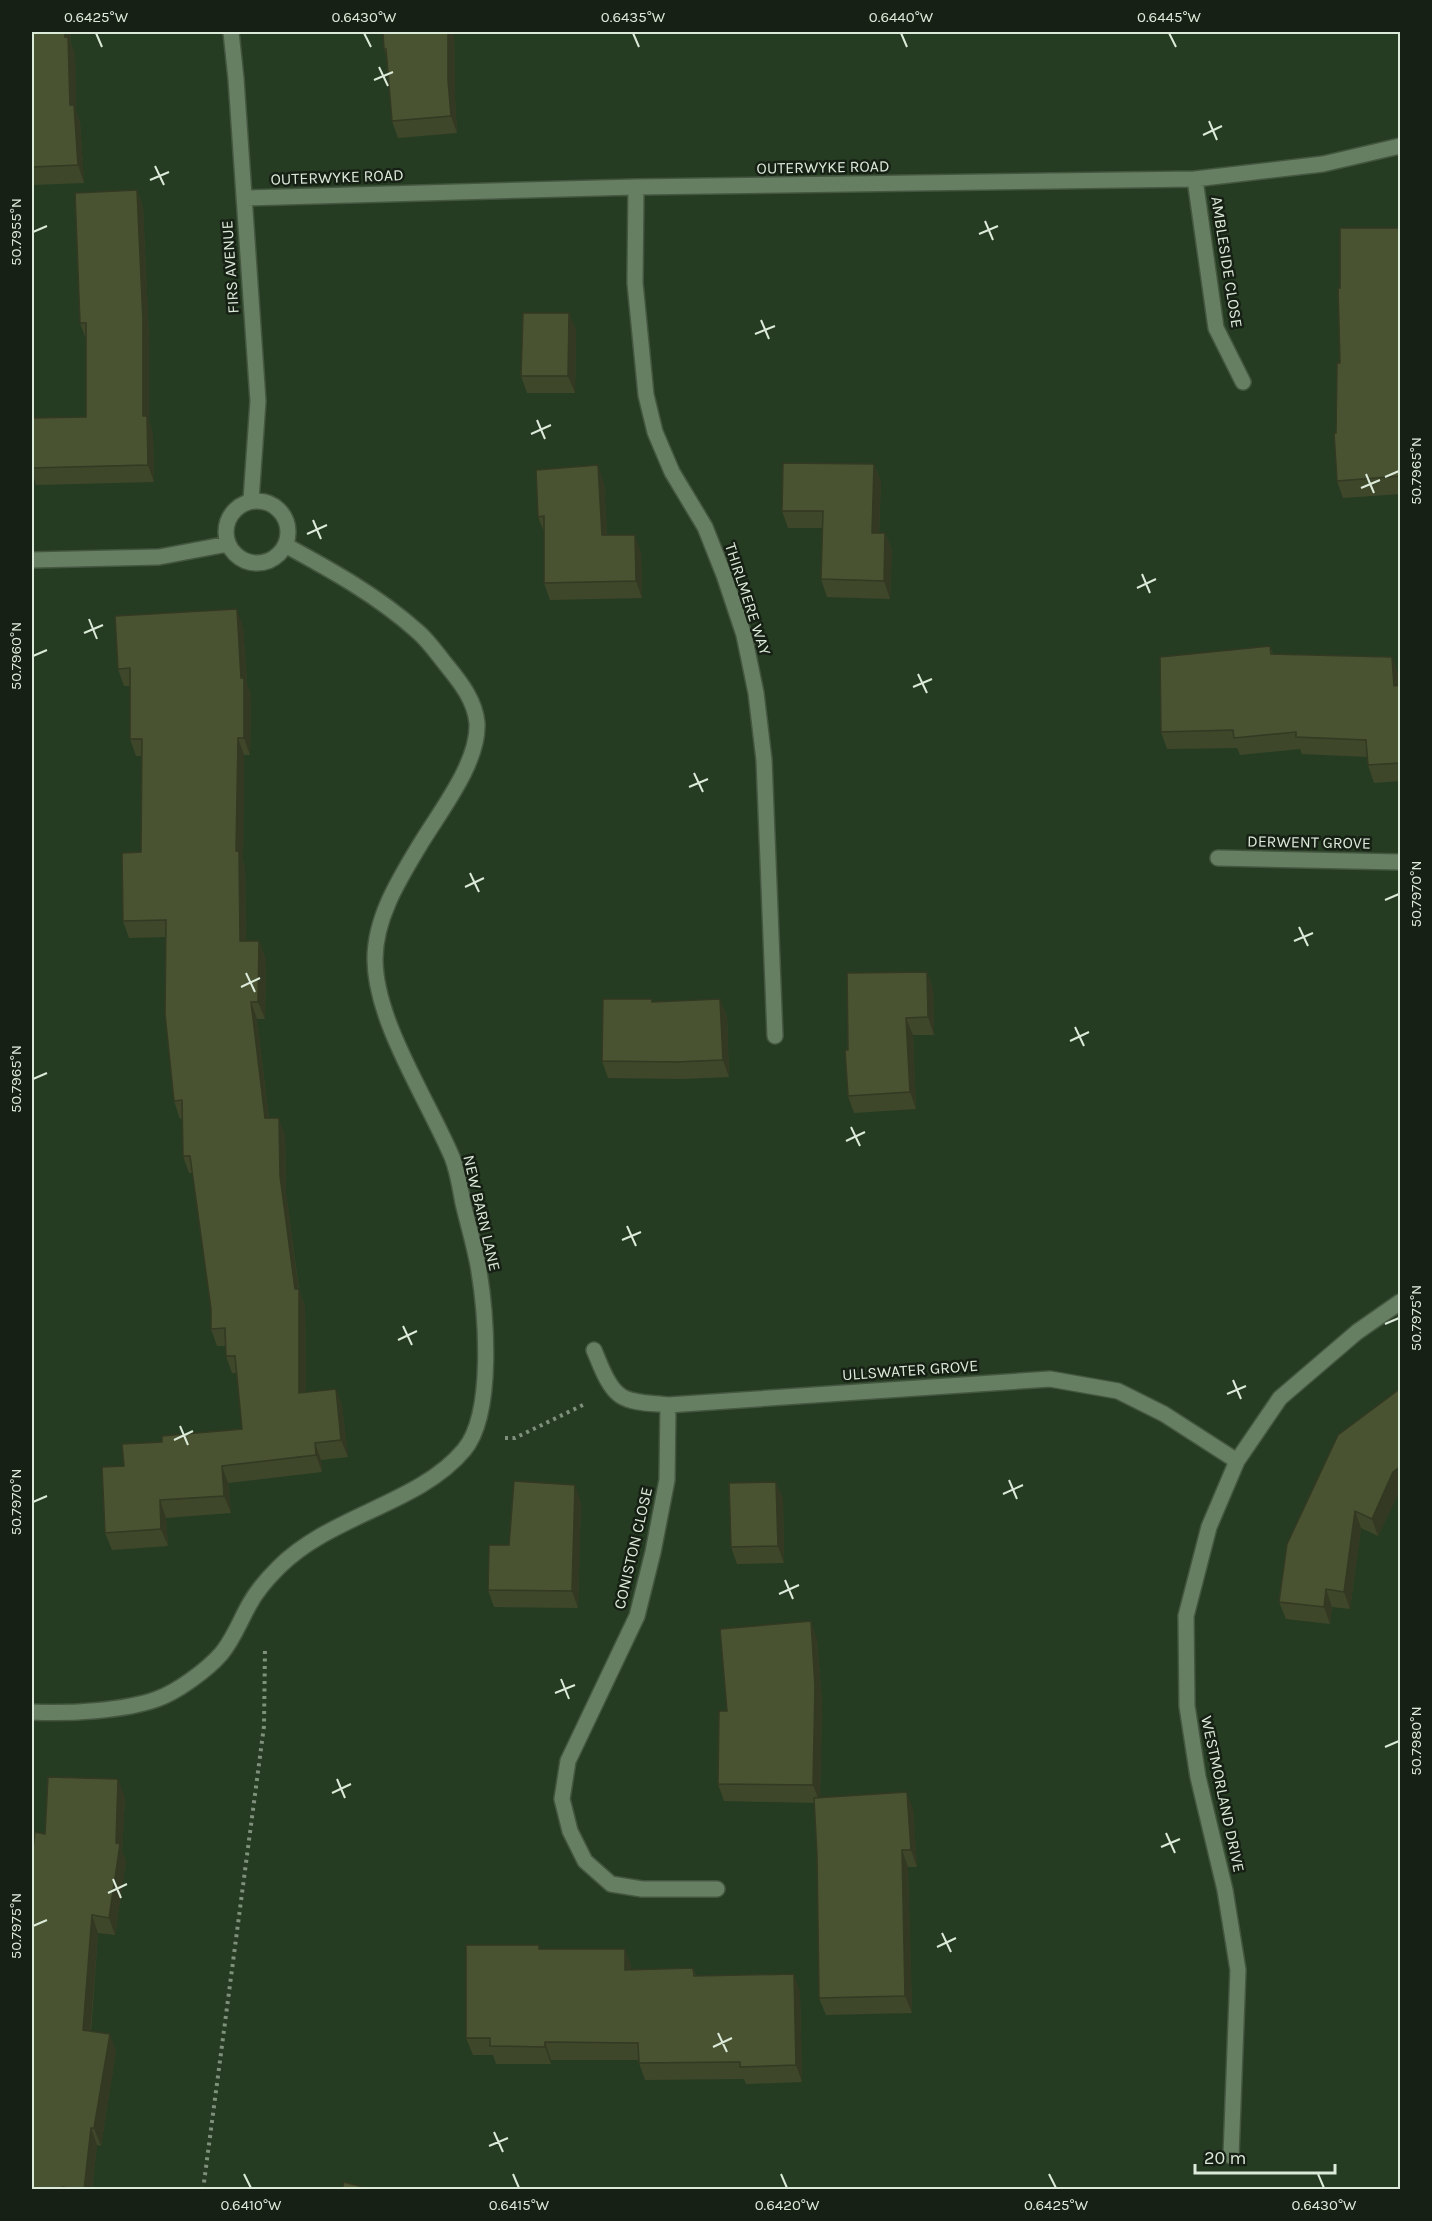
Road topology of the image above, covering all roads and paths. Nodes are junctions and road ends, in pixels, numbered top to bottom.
1 (231, 32) edge
2 (1401, 146) edge
3 (1195, 179) junction
4 (636, 187) junction
5 (244, 198) junction
6 (1243, 382) dead end
7 (251, 500) junction
8 (228, 544) junction
9 (285, 545) junction
10 (32, 560) edge
11 (1218, 858) dead end
12 (1401, 862) edge
13 (775, 1036) dead end
14 (1401, 1302) edge
15 (594, 1350) dead end
16 (613, 1389) junction
17 (668, 1405) junction
18 (471, 1438) junction
19 (1237, 1461) junction
20 (265, 1637) dead end
21 (39, 1713) edge
22 (32, 1724) edge
23 (717, 1889) dead end
24 (1231, 2156) dead end
25 (202, 2190) edge

1 - 5 street, FIRS AVENUE
2 - 3 street, OUTERWYKE ROAD
3 - 4 street, OUTERWYKE ROAD
3 - 6 street, AMBLESIDE CLOSE
4 - 5 street, OUTERWYKE ROAD
4 - 13 street, THIRLMERE WAY
5 - 7 street, FIRS AVENUE
7 - 8 street
7 - 9 street
8 - 9 street
8 - 10 street
9 - 18 street, NEW BARN LANE
11 - 12 street, DERWENT GROVE
14 - 19 street, WESTMORLAND DRIVE
15 - 16 street
16 - 17 street, ULLSWATER GROVE
16 - 18 path
17 - 19 street, ULLSWATER GROVE
17 - 23 street, CONISTON CLOSE
18 - 21 street, NEW BARN LANE
19 - 24 street, WESTMORLAND DRIVE
20 - 25 path
21 - 22 street

